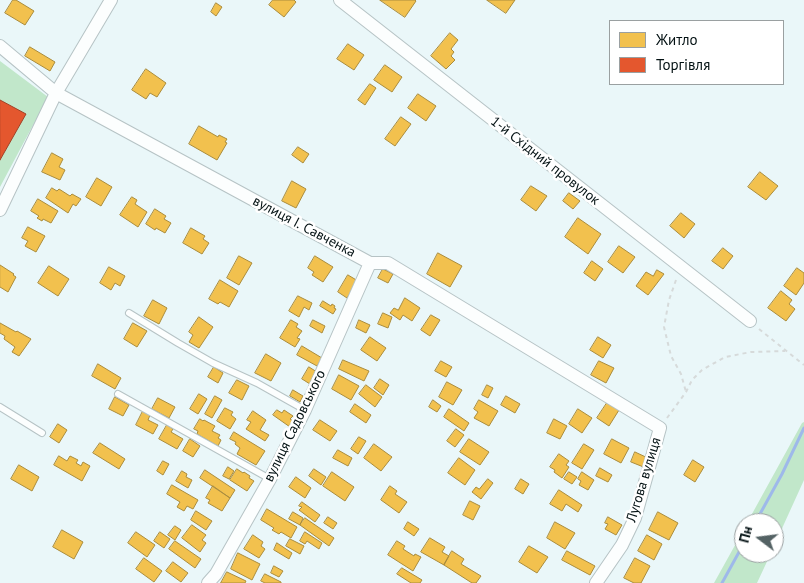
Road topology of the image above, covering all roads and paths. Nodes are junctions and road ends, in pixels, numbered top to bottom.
1 (111, 0) edge
2 (340, 0) edge
3 (0, 46) edge
4 (56, 93) junction
5 (0, 210) edge
6 (370, 263) junction
7 (679, 266) junction
8 (129, 313) dead end
9 (750, 321) joint
10 (785, 350) junction
11 (804, 365) edge
12 (686, 392) junction
13 (118, 394) dead end
14 (0, 406) edge
15 (305, 410) junction
16 (660, 428) junction
17 (42, 433) dead end
18 (270, 479) junction
19 (208, 583) edge
20 (596, 583) edge

1 - 4 street
2 - 7 street, 1-й Східний провулок
3 - 4 street, вулиця І. Савченка
4 - 5 street
4 - 6 street, вулиця І. Савченка
6 - 15 street, вулиця Садовського
6 - 16 street, вулиця І. Савченка
7 - 9 street, 1-й Східний провулок
7 - 12 path
8 - 15 lane
9 - 10 path
10 - 11 path
10 - 12 path
12 - 16 path
13 - 18 lane
14 - 17 lane
15 - 18 street, вулиця Садовського
16 - 20 street, Лугова вулиця
18 - 19 street, вулиця Садовського

